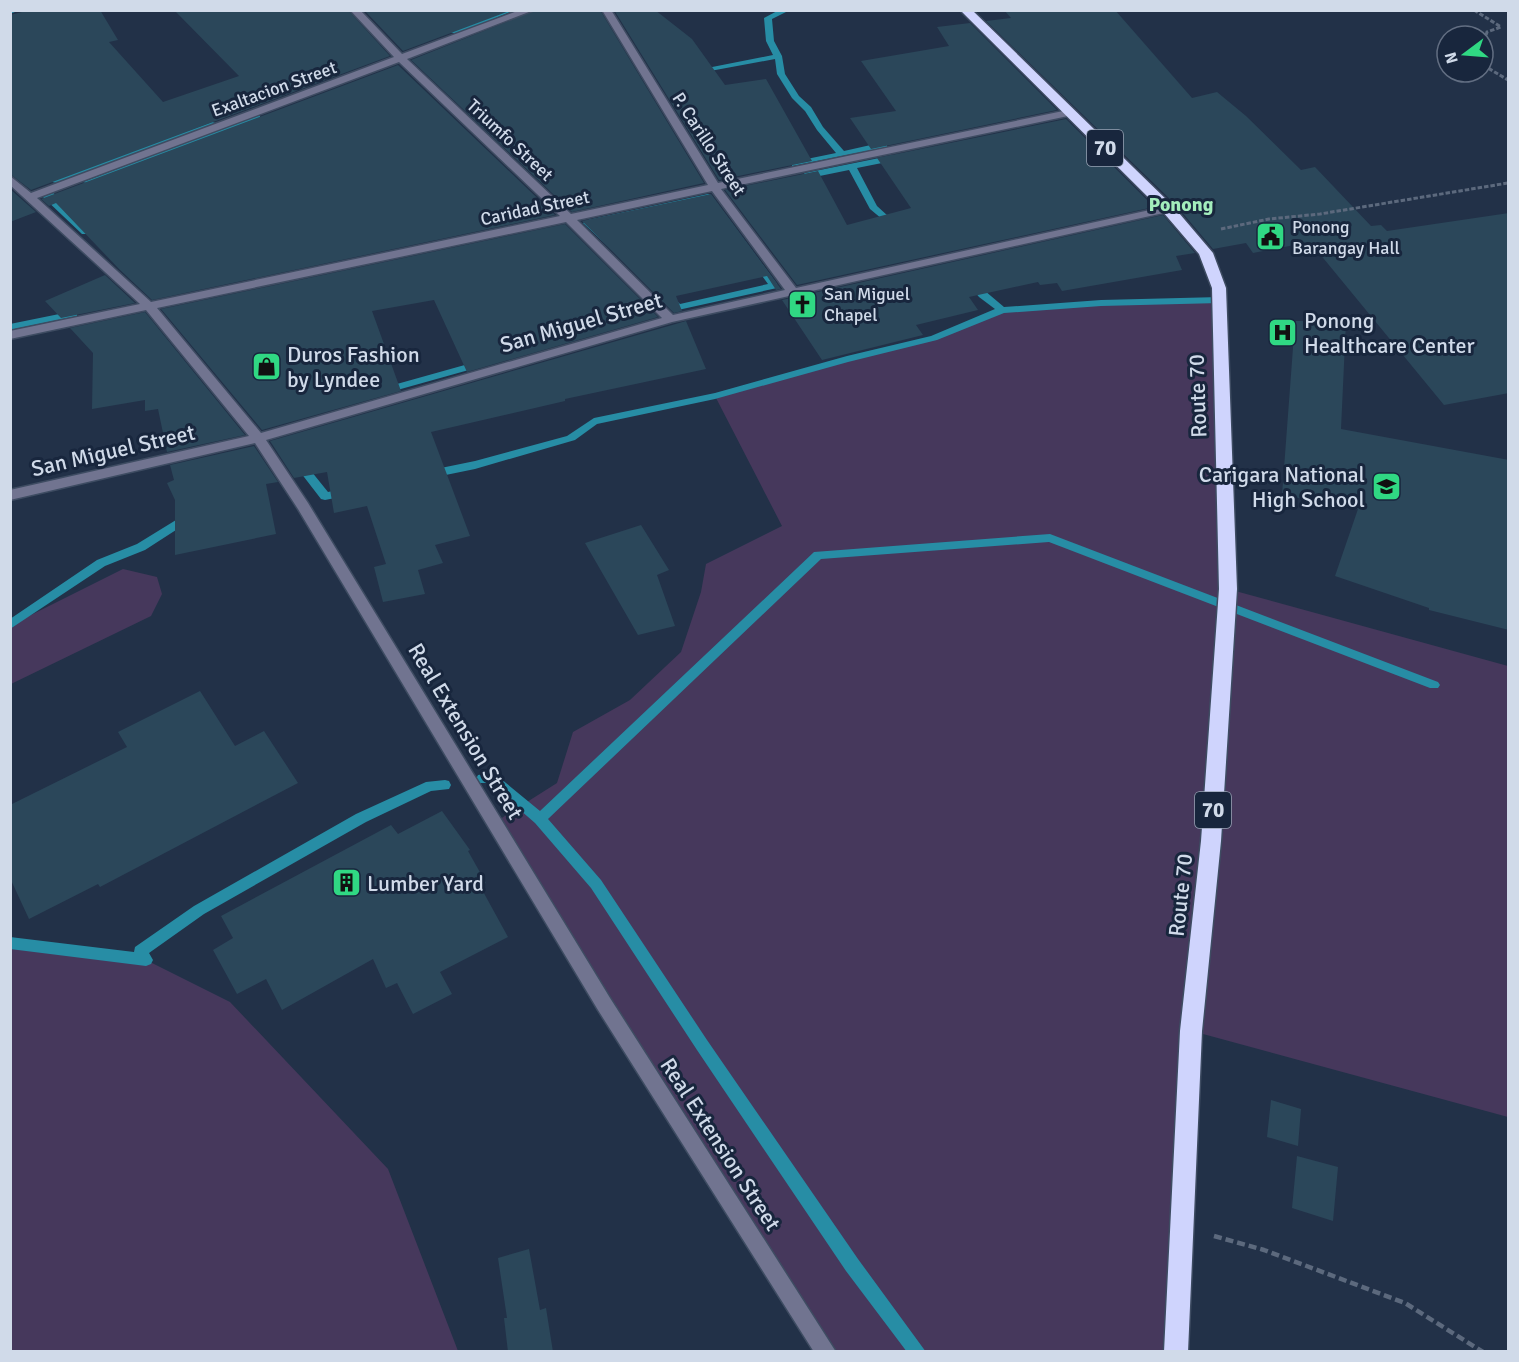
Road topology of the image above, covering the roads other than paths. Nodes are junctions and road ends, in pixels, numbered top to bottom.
1 (354, 10) edge
2 (530, 10) edge
3 (606, 10) edge
4 (966, 10) edge
5 (401, 59) junction
6 (1068, 113) junction
7 (13, 185) edge
8 (716, 188) junction
9 (30, 197) junction
10 (1168, 209) junction
11 (570, 219) junction
12 (792, 291) junction
13 (150, 307) junction
14 (669, 319) junction
15 (10, 335) edge
16 (258, 438) junction
17 (10, 495) edge
18 (826, 1352) edge
19 (1176, 1352) edge

1 - 5 street, Triumfo Street
2 - 5 street, Exaltacion Street
3 - 8 street, P. Carillo Street
4 - 6 highway, 70
5 - 9 street, Exaltacion Street
5 - 11 street, Triumfo Street
6 - 8 street, Caridad Street
6 - 10 highway, 70
7 - 9 street, Real Extension Street
8 - 11 street, Caridad Street
8 - 12 street, P. Carillo Street
9 - 13 street, Real Extension Street
10 - 12 street, San Miguel Street
10 - 19 highway, Route 70 / 70
11 - 13 street, Caridad Street
11 - 14 street, Triumfo Street
12 - 14 street, San Miguel Street
13 - 15 street, Caridad Street
13 - 16 street, Real Extension Street
14 - 16 street, San Miguel Street
16 - 17 street, San Miguel Street
16 - 18 street, Real Extension Street

